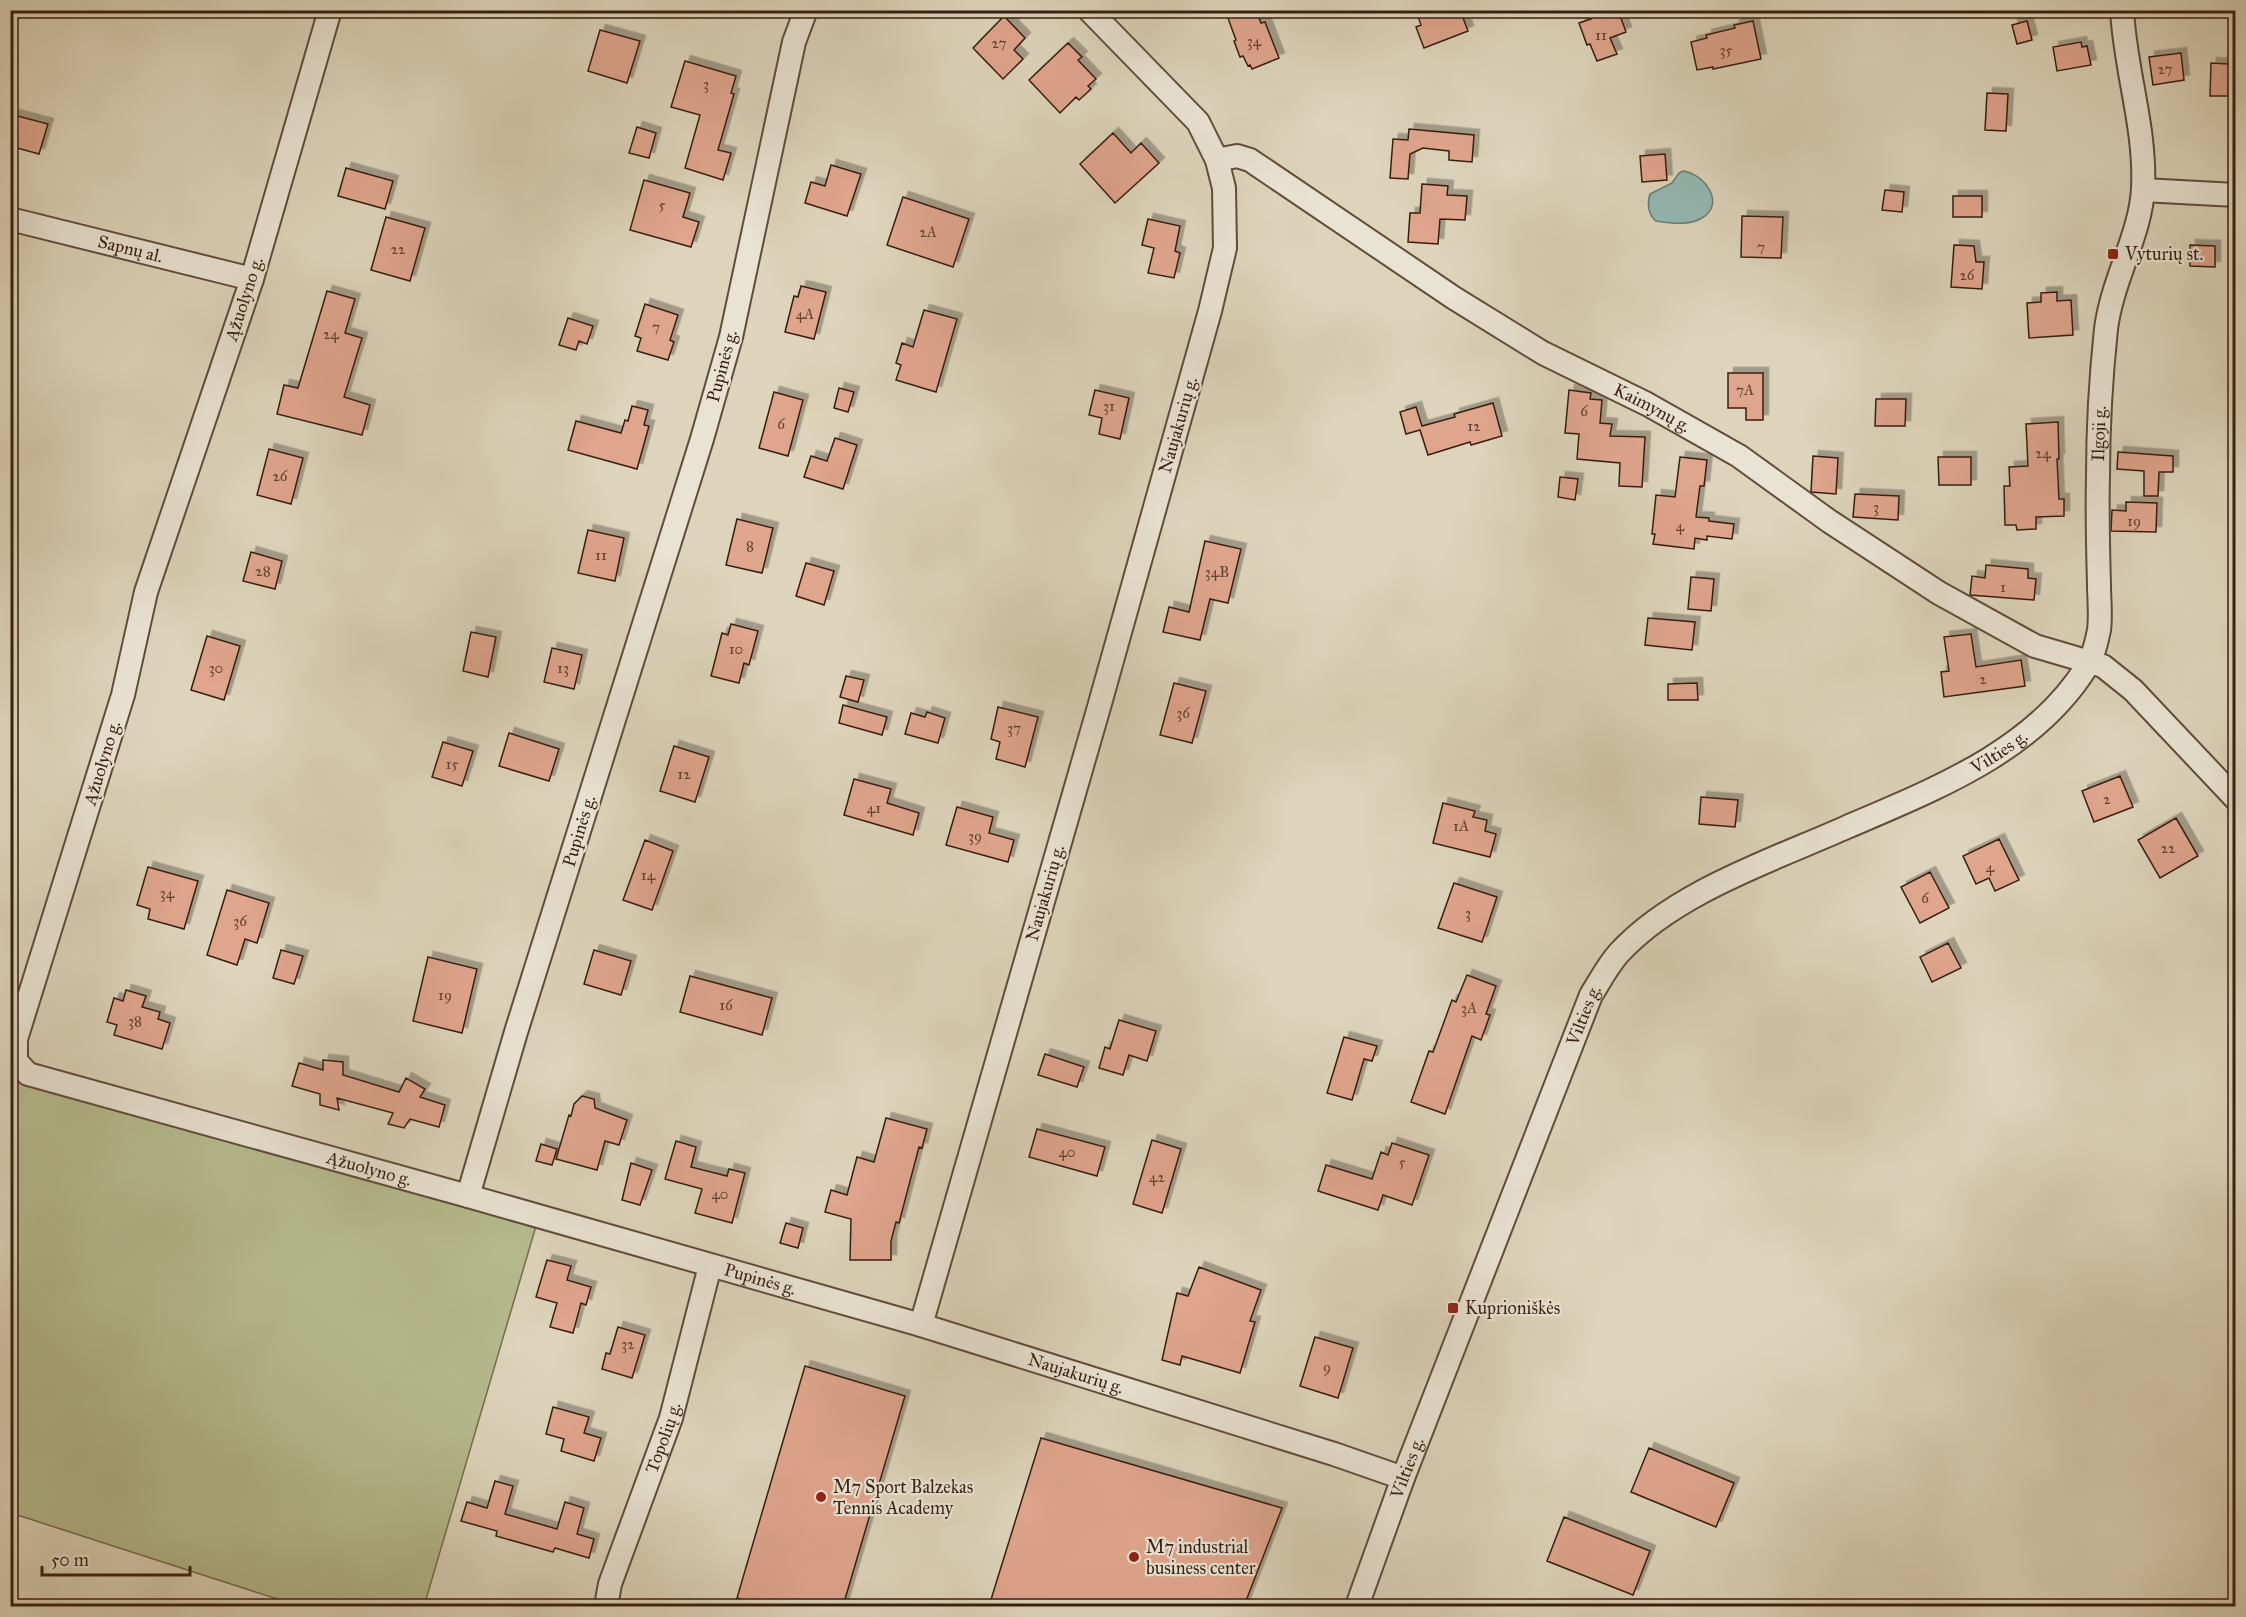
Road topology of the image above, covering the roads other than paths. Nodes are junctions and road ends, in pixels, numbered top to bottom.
1 (330, 10) edge
2 (806, 10) edge
3 (1089, 10) edge
4 (2122, 10) edge
5 (1216, 160) junction
6 (2143, 190) junction
7 (2235, 195) edge
8 (10, 219) edge
9 (252, 279) junction
10 (2089, 662) junction
11 (2235, 799) edge
12 (468, 1196) junction
13 (710, 1266) junction
14 (921, 1325) junction
15 (1403, 1478) junction
16 (606, 1606) edge
17 (1357, 1606) edge

1 - 9 street, Ąžuolyno g.
2 - 12 street, Pupinės g.
3 - 5 street, Naujakurių g.
4 - 6 street, Ilgoji g.
5 - 10 street, Kaimynų g.
5 - 14 street, Naujakurių g.
6 - 7 street
6 - 10 street, Ilgoji g.
8 - 9 street, Sapnų al.
9 - 12 street, Ąžuolyno g.
10 - 11 street
10 - 15 street, Vilties g.
12 - 13 street, Pupinės g.
13 - 14 street, Pupinės g.
13 - 16 street, Topolių g.
14 - 15 street, Naujakurių g.
15 - 17 street, Vilties g.

